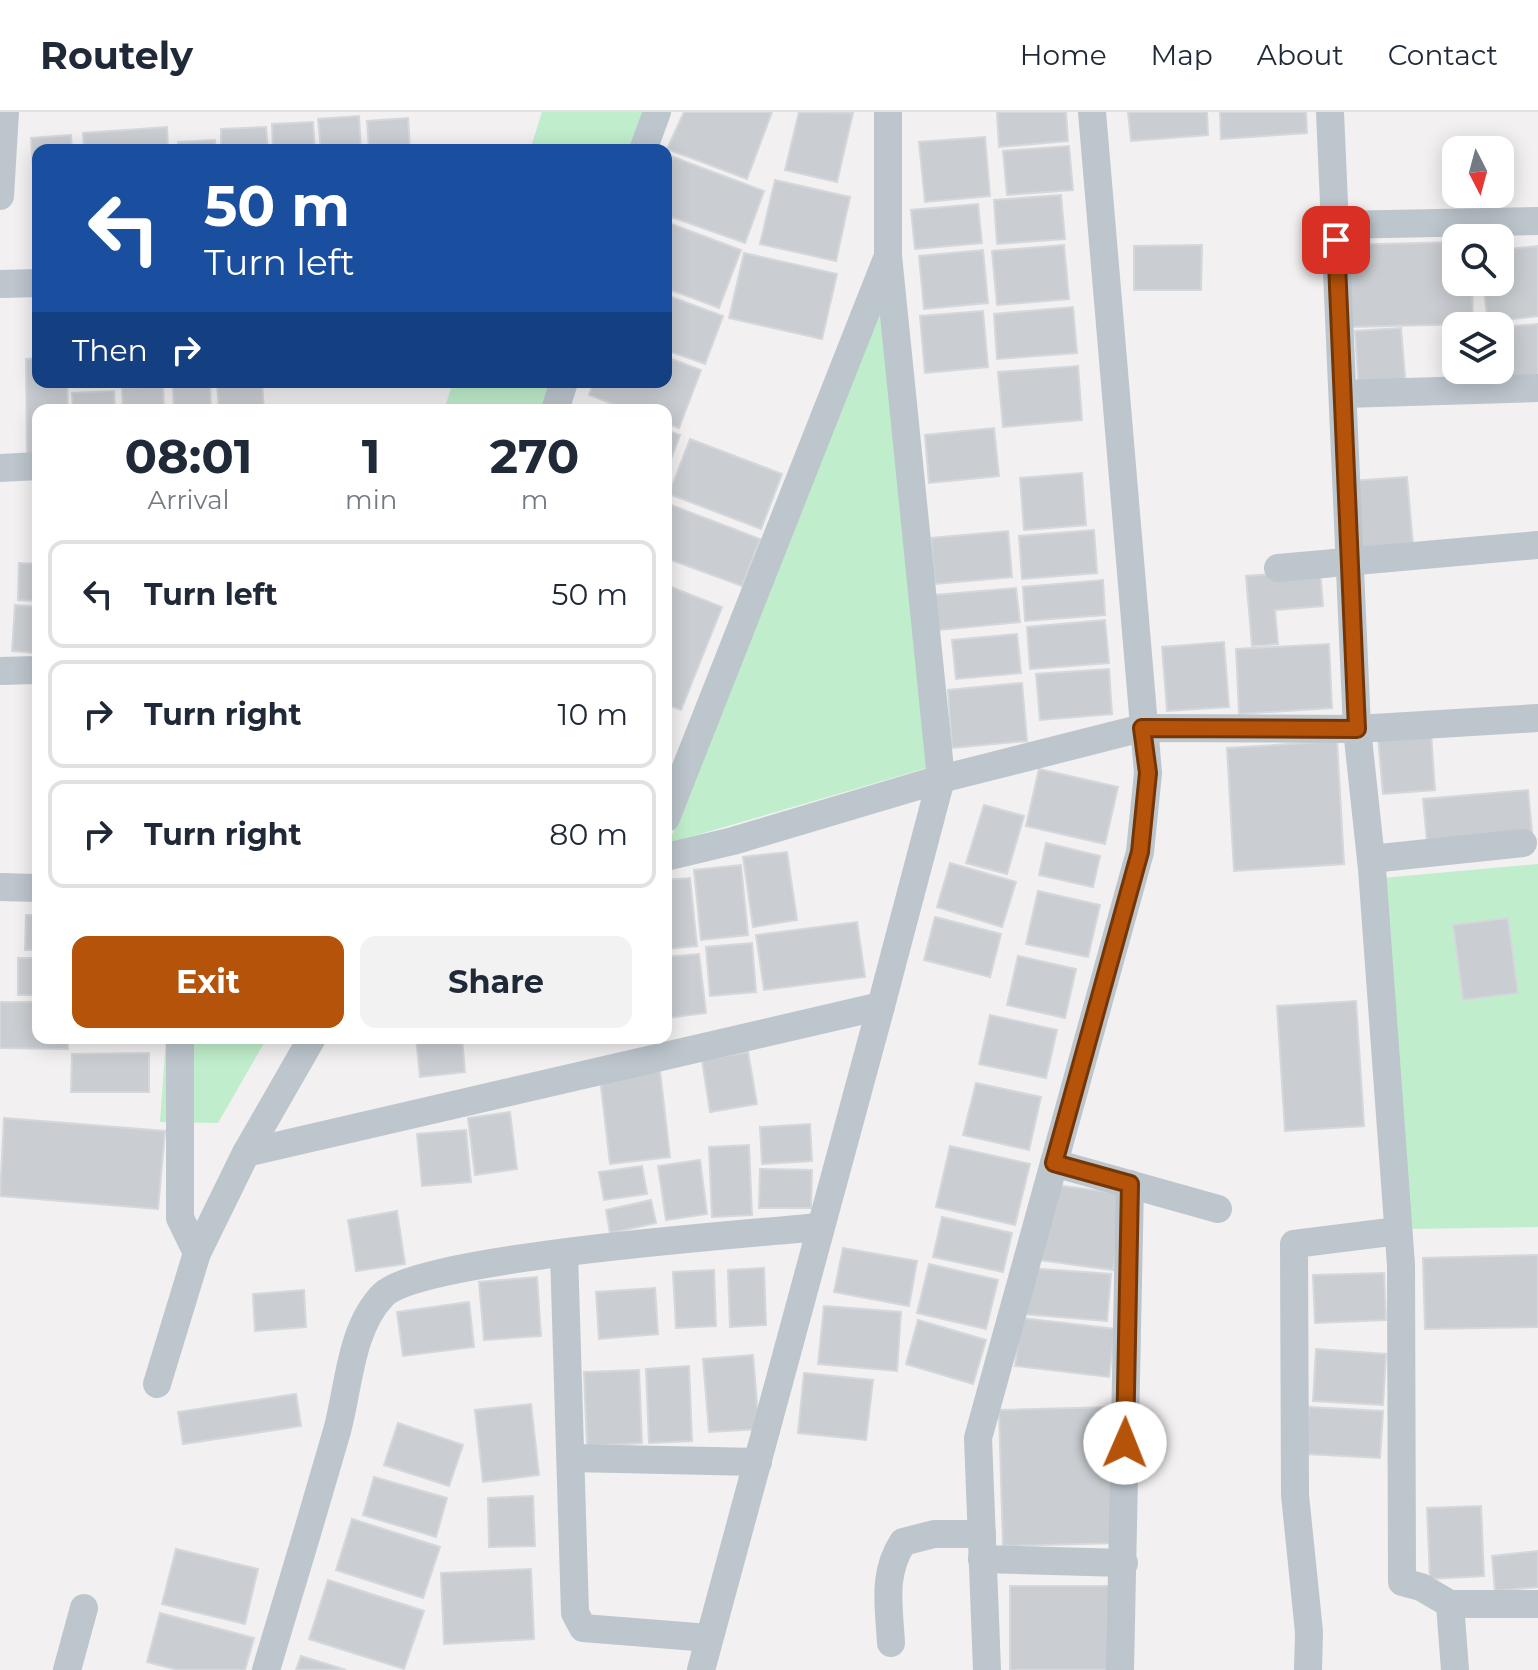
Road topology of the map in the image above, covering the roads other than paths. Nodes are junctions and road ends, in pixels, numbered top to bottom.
1 (5, 112) edge
2 (657, 112) edge
3 (888, 112) edge
4 (1092, 112) edge
5 (1330, 112) edge
6 (645, 144) edge
7 (0, 196) edge
8 (1538, 221) edge
9 (1335, 225) junction
10 (888, 256) junction
11 (32, 283) edge
12 (0, 284) edge
13 (1538, 388) edge
14 (1343, 394) junction
15 (32, 466) edge
16 (0, 468) edge
17 (1538, 545) edge
18 (1350, 561) junction
19 (1278, 568) dead end
20 (32, 670) edge
21 (0, 671) edge
22 (1538, 718) edge
23 (1142, 728) junction
24 (1357, 729) junction
25 (941, 779) junction
26 (672, 803) edge
27 (1523, 843) dead end
28 (672, 856) edge
29 (1371, 864) junction
30 (0, 887) edge
31 (32, 888) edge
32 (881, 1006) junction
33 (180, 1044) edge
34 (309, 1044) edge
35 (246, 1153) junction
36 (1054, 1163) junction
37 (1130, 1184) junction
38 (1218, 1209) dead end
39 (819, 1227) junction
40 (1398, 1231) junction
41 (197, 1253) junction
42 (564, 1253) junction
43 (157, 1384) dead end
44 (571, 1458) junction
45 (758, 1462) junction
46 (982, 1546) junction
47 (1124, 1563) junction
48 (1450, 1604) junction
49 (1538, 1604) edge
50 (84, 1608) dead end
51 (709, 1638) junction
52 (891, 1643) dead end
53 (67, 1670) edge
54 (266, 1670) edge
55 (701, 1670) edge
56 (987, 1670) edge
57 (1120, 1670) edge
58 (1308, 1670) edge
59 (1455, 1670) edge

1 - 7 street
2 - 6 street
3 - 10 street
4 - 23 street
5 - 9 street
8 - 9 street
9 - 14 street
10 - 25 street
10 - 26 street
11 - 12 street
13 - 14 street
14 - 18 street
15 - 16 street
17 - 18 street
18 - 19 street
18 - 24 street
20 - 21 street
22 - 24 street
23 - 24 street
23 - 25 street
23 - 36 street
24 - 29 street
25 - 28 street
25 - 32 street
27 - 29 street
29 - 40 street
30 - 31 street
32 - 35 street
32 - 39 street
33 - 41 street
34 - 35 street
35 - 41 street
36 - 37 street
36 - 46 street
37 - 38 street
37 - 47 street
39 - 42 street
39 - 45 street
40 - 48 street
40 - 58 street
41 - 43 street
42 - 44 street
42 - 54 street
44 - 45 street
44 - 51 street
45 - 51 street
46 - 47 street
46 - 52 street
46 - 56 street
47 - 57 street
48 - 49 street
48 - 59 street
50 - 53 street
51 - 55 street

